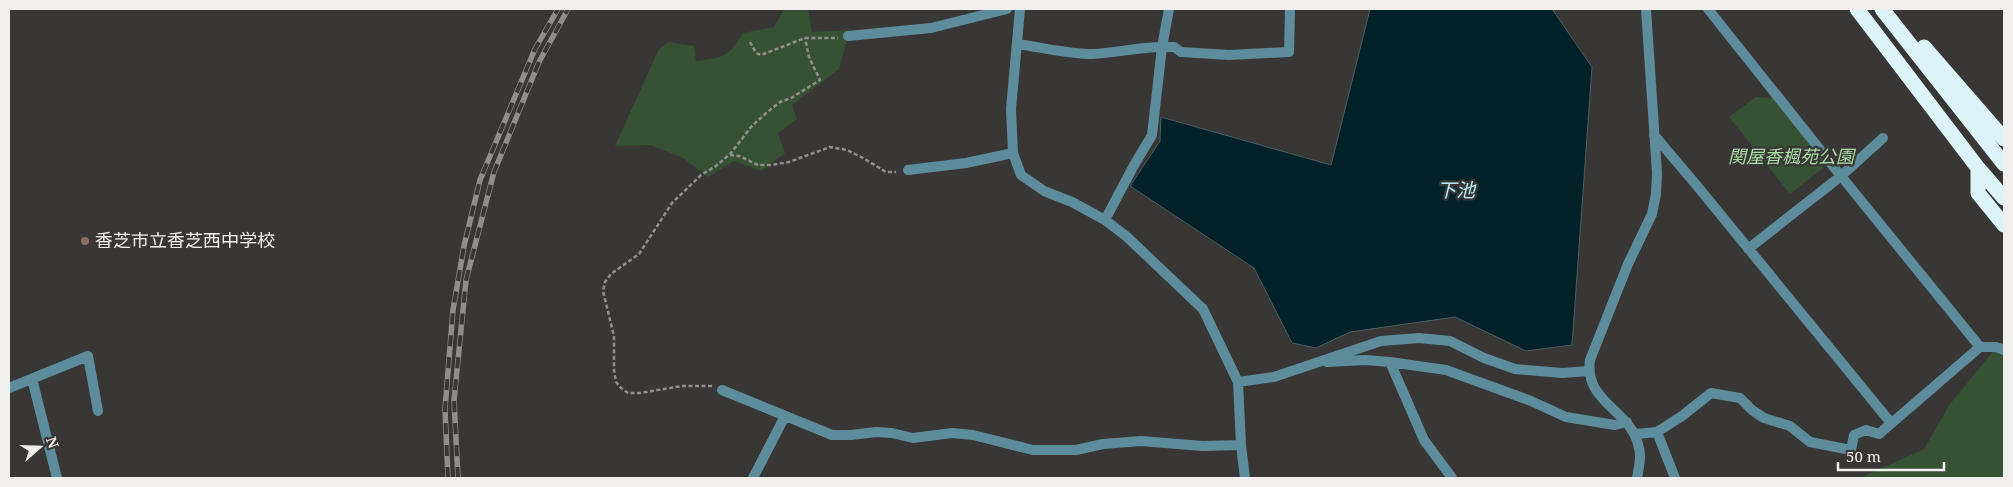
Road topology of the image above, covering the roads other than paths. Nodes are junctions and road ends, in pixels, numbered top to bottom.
1 (1007, 9) edge
2 (1020, 9) edge
3 (1169, 9) edge
4 (1290, 9) edge
5 (1646, 9) edge
6 (1708, 9) edge
7 (1857, 9) edge
8 (1882, 9) edge
9 (1901, 35) junction
10 (848, 36) road end
11 (1017, 44) junction
12 (1162, 47) junction
13 (1654, 135) junction
14 (1883, 138) dead end
15 (2004, 139) edge
16 (1013, 153) junction
17 (2004, 164) edge
18 (1978, 168) junction
19 (908, 170) road end
20 (1840, 176) junction
21 (2004, 198) edge
22 (1105, 220) junction
23 (2004, 225) edge
24 (1748, 249) junction
25 (1980, 347) junction
26 (2004, 350) edge
27 (1390, 362) junction
28 (1316, 363) junction
29 (1589, 371) junction
30 (32, 379) junction
31 (1238, 382) junction
32 (9, 388) edge
33 (722, 390) road end
34 (98, 411) dead end
35 (785, 416) junction
36 (1627, 422) junction
37 (1891, 423) junction
38 (1657, 432) junction
39 (1635, 434) junction
40 (1241, 445) junction
41 (57, 478) edge
42 (753, 478) edge
43 (1245, 478) edge
44 (1452, 478) edge
45 (1637, 478) edge
46 (1675, 478) edge

1 - 10 street
2 - 11 street
3 - 12 street
4 - 12 street
5 - 13 street
6 - 20 street
7 - 18 highway
8 - 9 highway
9 - 15 highway
9 - 17 highway
11 - 12 street
11 - 16 street
12 - 22 street
13 - 24 street
13 - 29 street
14 - 20 street
16 - 19 street
16 - 22 street
18 - 21 highway
18 - 23 highway
20 - 24 street
20 - 25 street
22 - 31 street
24 - 37 street
25 - 26 street
25 - 37 street
27 - 28 street
27 - 36 street
27 - 44 street
28 - 29 street
28 - 31 street
29 - 36 street
30 - 32 street
30 - 34 street
30 - 41 street
31 - 40 street
33 - 35 street
35 - 40 street
35 - 42 street
36 - 39 street
37 - 38 street
38 - 39 street
38 - 46 street
39 - 45 street
40 - 43 street

